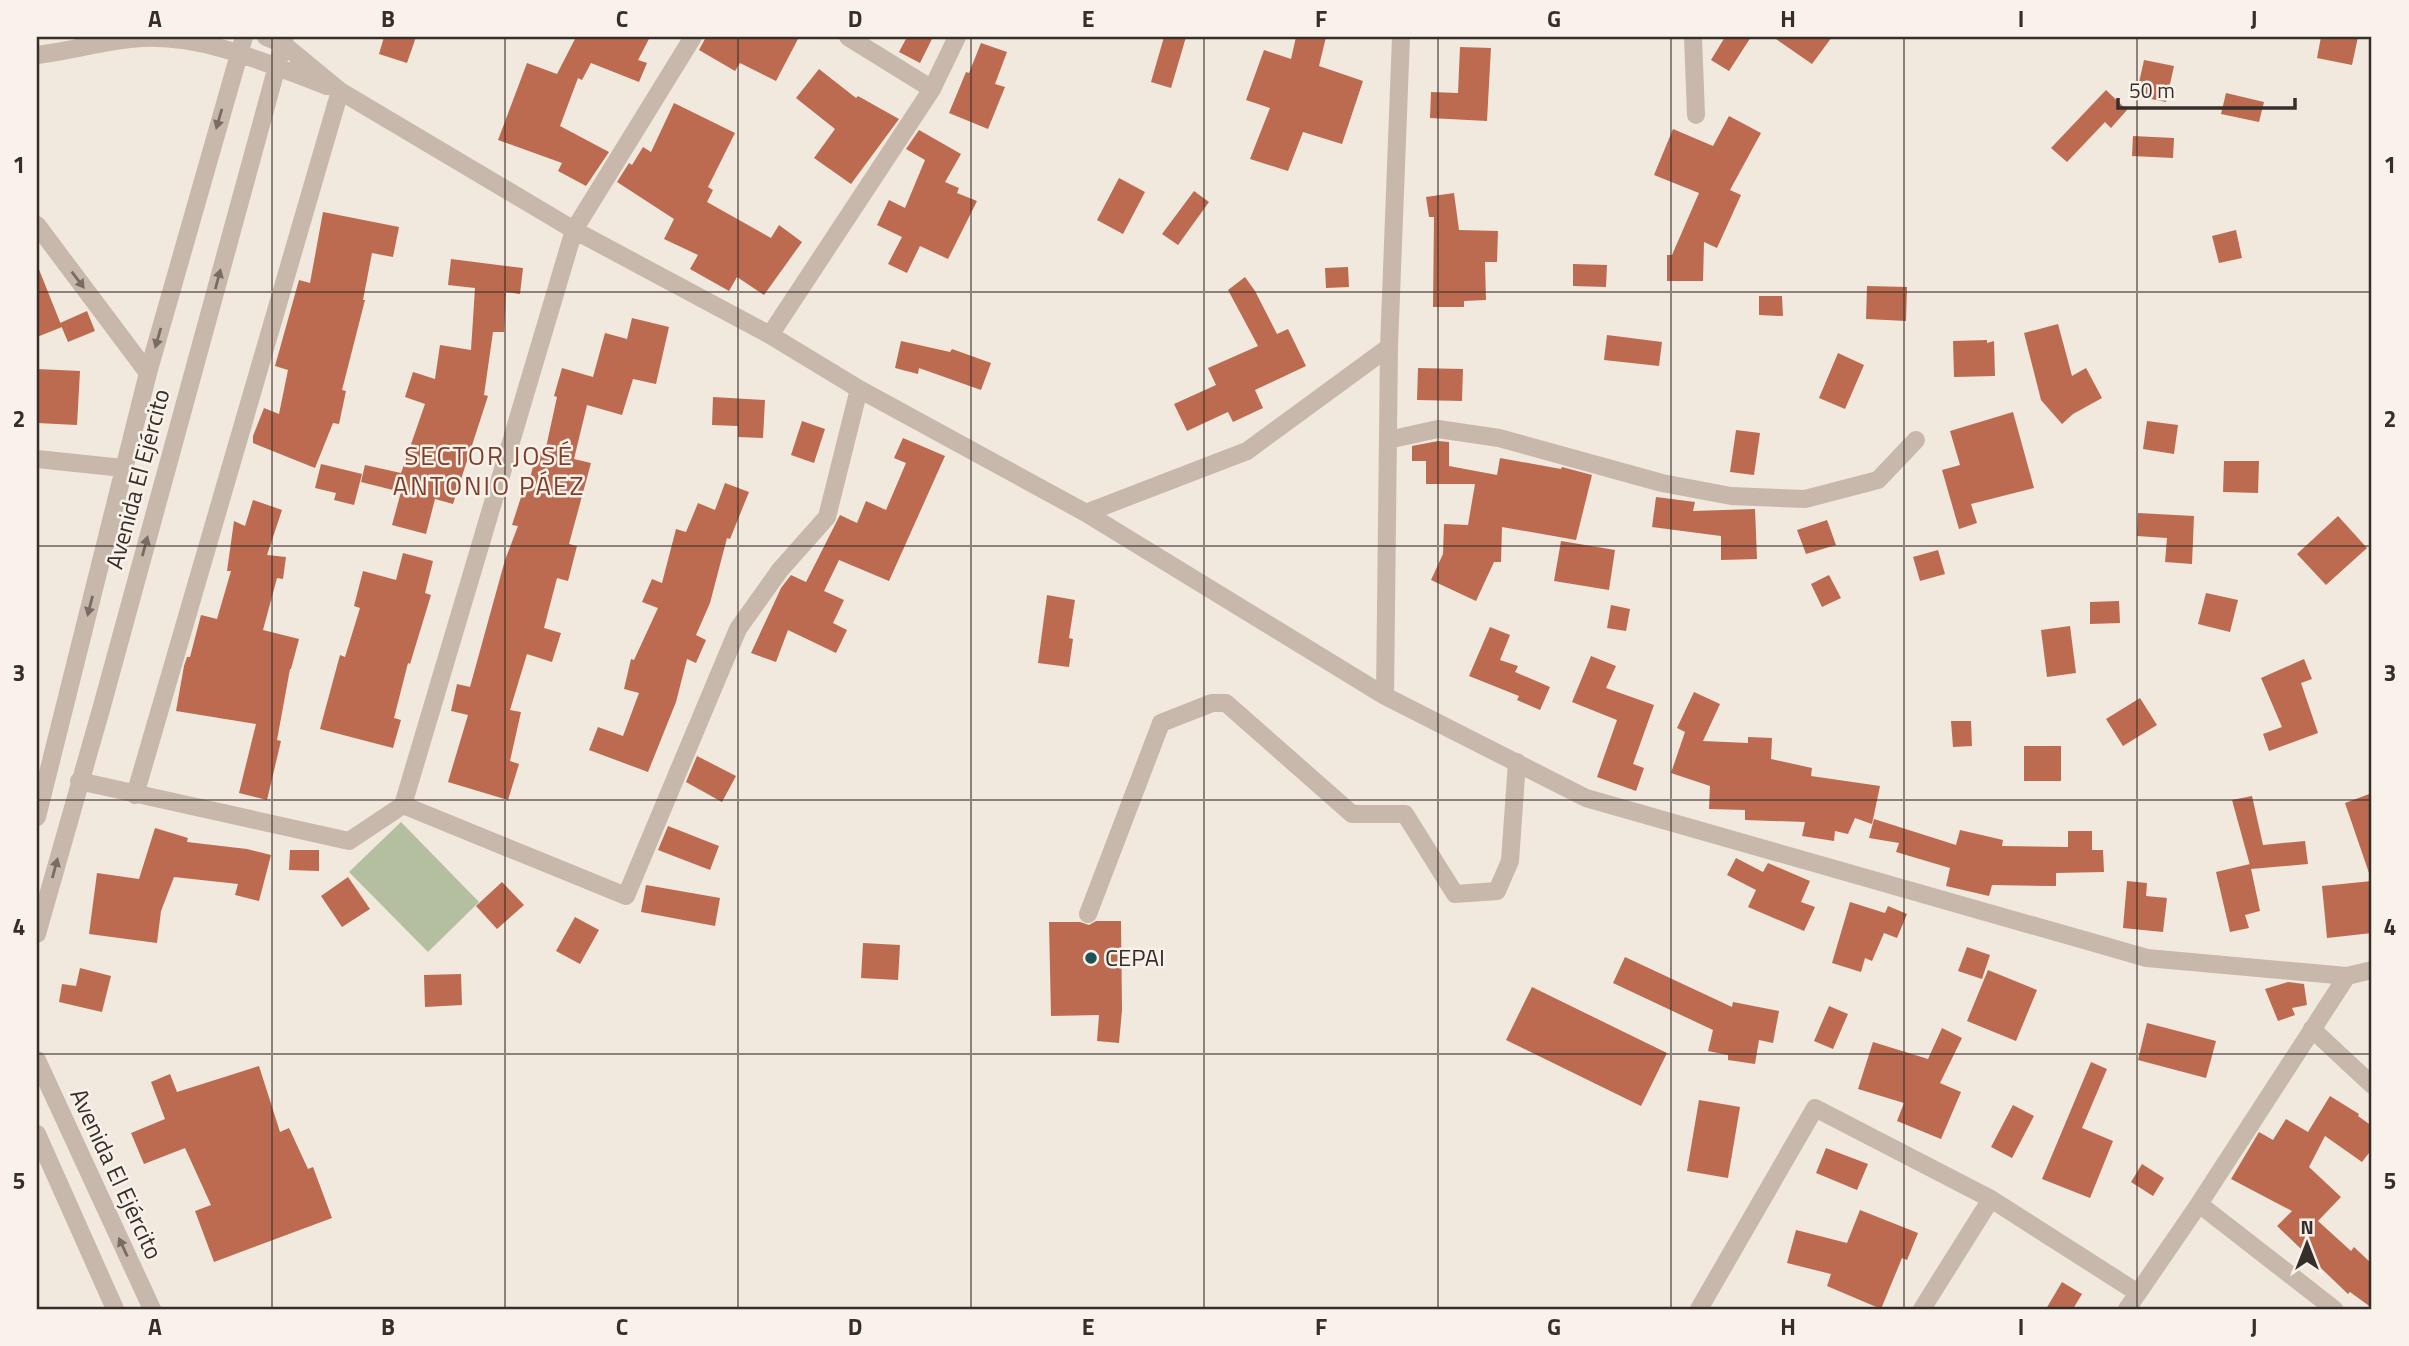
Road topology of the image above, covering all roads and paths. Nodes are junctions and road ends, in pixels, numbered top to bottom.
1 (693, 37) edge
2 (848, 37) edge
3 (957, 37) edge
4 (1401, 37) edge
5 (1693, 37) edge
6 (278, 39) edge
7 (241, 45) edge
8 (37, 55) edge
9 (276, 67) junction
10 (932, 89) junction
11 (340, 91) junction
12 (1696, 115) dead end
13 (37, 225) edge
14 (574, 230) junction
15 (770, 335) junction
16 (1389, 346) junction
17 (148, 373) junction
18 (859, 389) junction
19 (1388, 439) junction
20 (1916, 440) dead end
21 (37, 459) edge
22 (123, 468) junction
23 (1086, 513) junction
24 (1385, 696) junction
25 (1517, 762) junction
26 (79, 781) junction
27 (135, 795) junction
28 (403, 805) junction
29 (37, 817) edge
30 (1088, 914) dead end
31 (37, 934) edge
32 (2372, 970) edge
33 (2347, 976) junction
34 (2312, 1029) junction
35 (37, 1059) edge
36 (2372, 1085) edge
37 (37, 1134) edge
38 (1991, 1199) junction
39 (2199, 1204) junction
40 (2138, 1293) junction
41 (115, 1309) edge
42 (152, 1309) edge
43 (1699, 1309) edge
44 (1922, 1309) edge
45 (2127, 1309) edge
46 (2334, 1309) edge

1 - 14 street
2 - 10 street
3 - 10 street
4 - 16 street
5 - 12 street
6 - 9 street, Avenida El Ejército
6 - 11 street
7 - 8 street
7 - 9 street
7 -> 17 street, Avenida El Ejército
9 - 11 street
26 -> 9 street, Avenida El Ejército
10 - 15 street
11 - 14 street
11 - 27 street
13 -> 17 street
14 - 15 street
14 - 28 street
15 - 18 street
16 - 19 street
16 - 23 street
17 - 22 street, Avenida El Ejército
18 - 23 street
18 - 28 street
19 - 20 street
19 - 24 street
21 - 22 street
22 -> 29 street, Avenida El Ejército
23 - 24 street
24 - 25 street
25 - 30 street
25 - 33 street
26 - 27 street
31 -> 26 street, Avenida El Ejército
27 - 28 street
32 - 33 street
33 - 34 street
34 - 36 street
34 - 39 street
42 -> 35 street, Avenida El Ejército
37 - 41 street
38 - 40 street
38 - 43 street
38 - 44 street
39 - 40 street
39 - 46 street
40 - 45 street

